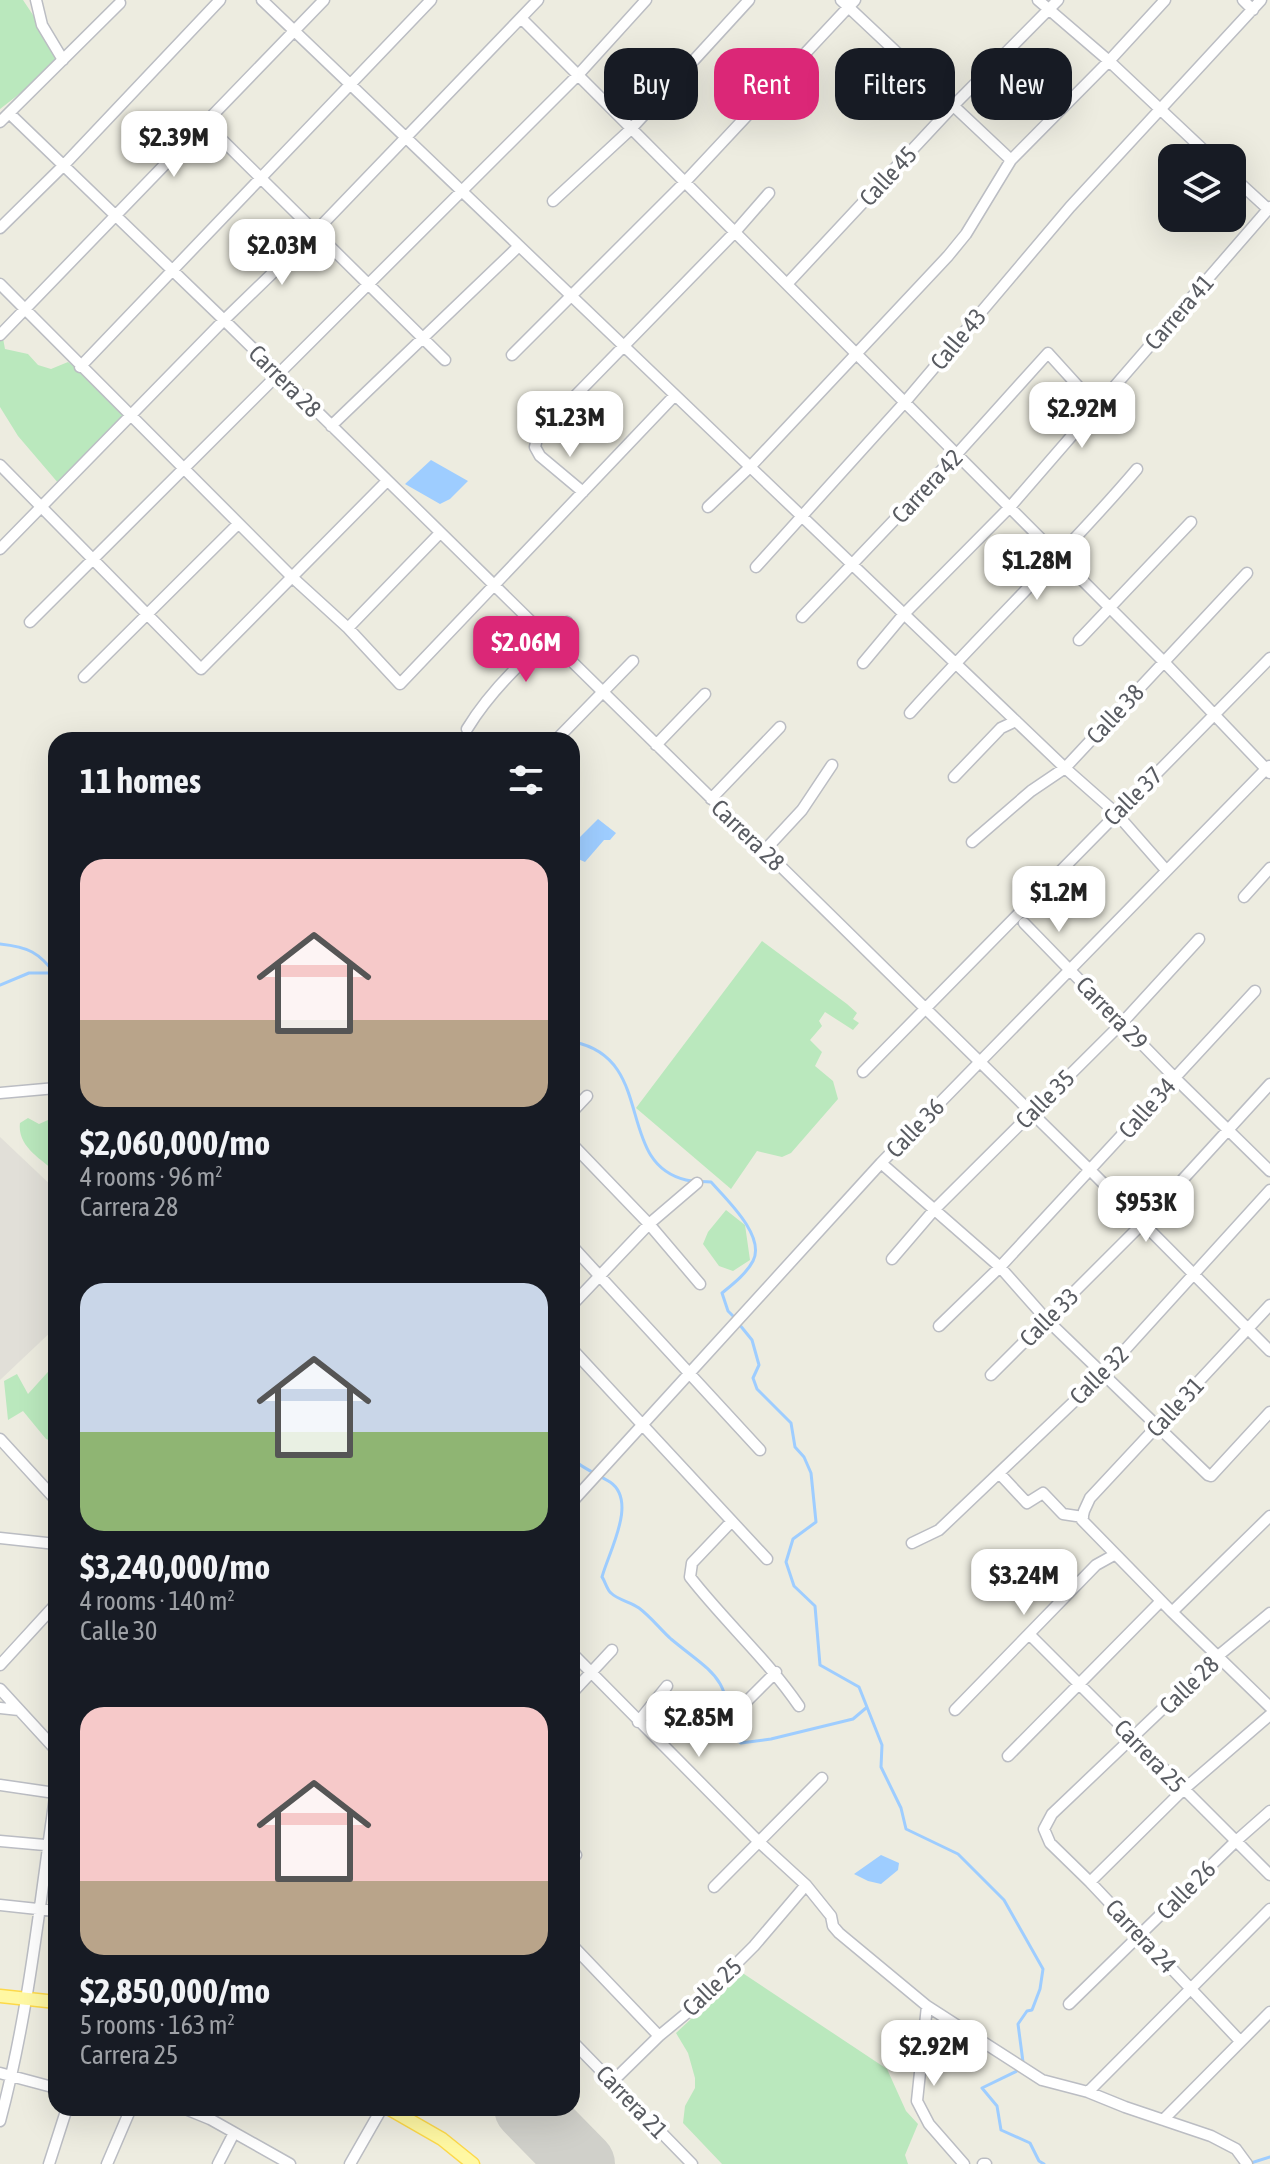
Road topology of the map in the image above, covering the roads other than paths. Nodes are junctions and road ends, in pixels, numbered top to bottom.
1 (36, 0) edge
2 (220, 0) edge
3 (262, 0) edge
4 (324, 0) edge
5 (431, 0) edge
6 (538, 0) edge
7 (646, 0) edge
8 (749, 0) edge
9 (1038, 0) edge
10 (1058, 0) edge
11 (1165, 0) edge
12 (1243, 0) edge
13 (1261, 0) edge
14 (848, 2) edge
15 (120, 3) dead end
16 (1049, 10) junction
17 (1253, 10) junction
18 (521, 18) junction
19 (294, 31) junction
20 (894, 48) edge
21 (63, 60) junction
22 (1109, 61) junction
23 (578, 75) junction
24 (350, 85) junction
25 (955, 104) edge
26 (955, 108) edge
27 (1159, 110) junction
28 (9, 113) junction
29 (940, 120) edge
30 (0, 122) edge
31 (205, 123) junction
32 (631, 129) junction
33 (405, 137) junction
34 (1197, 144) edge
35 (1011, 160) junction
36 (63, 166) junction
37 (262, 177) junction
38 (685, 182) junction
39 (1246, 188) edge
40 (462, 191) junction
41 (769, 193) dead end
42 (553, 201) dead end
43 (1269, 208) edge
44 (115, 216) junction
45 (0, 228) edge
46 (315, 232) junction
47 (735, 232) junction
48 (519, 246) junction
49 (172, 270) junction
50 (369, 283) junction
51 (0, 284) edge
52 (787, 284) junction
53 (571, 295) junction
54 (24, 310) junction
55 (224, 320) junction
56 (0, 335) edge
57 (423, 336) junction
58 (623, 345) junction
59 (855, 353) junction
60 (512, 355) dead end
61 (445, 360) dead end
62 (80, 367) junction
63 (278, 374) junction
64 (675, 395) junction
65 (905, 402) junction
66 (1097, 407) junction
67 (131, 416) junction
68 (331, 426) junction
69 (957, 454) junction
70 (0, 465) edge
71 (750, 467) junction
72 (185, 469) junction
73 (1137, 469) dead end
74 (387, 481) junction
75 (583, 492) junction
76 (42, 507) junction
77 (708, 507) dead end
78 (1010, 507) junction
79 (802, 517) junction
80 (1191, 522) dead end
81 (238, 524) junction
82 (440, 533) junction
83 (0, 549) edge
84 (1058, 555) junction
85 (91, 560) junction
86 (852, 565) junction
87 (756, 567) dead end
88 (1247, 573) dead end
89 (292, 577) junction
90 (493, 586) junction
91 (1111, 608) junction
92 (147, 614) junction
93 (904, 614) junction
94 (802, 617) dead end
95 (30, 622) dead end
96 (567, 622) dead end
97 (348, 628) junction
98 (547, 638) junction
99 (1079, 640) dead end
100 (1270, 658) edge
101 (633, 661) dead end
102 (1164, 662) junction
103 (863, 663) dead end
104 (955, 663) junction
105 (84, 677) dead end
106 (602, 692) junction
107 (705, 694) dead end
108 (910, 713) dead end
109 (1213, 715) junction
110 (1016, 721) junction
111 (780, 727) dead end
112 (467, 729) dead end
113 (564, 732) edge
114 (656, 745) junction
115 (832, 765) dead end
116 (1065, 768) junction
117 (1269, 769) edge
118 (954, 777) dead end
119 (711, 799) junction
120 (1116, 813) junction
121 (972, 842) dead end
122 (764, 851) junction
123 (1270, 868) edge
124 (1166, 870) junction
125 (1244, 897) dead end
126 (1024, 923) dead end
127 (1199, 939) dead end
128 (1069, 969) junction
129 (1255, 991) dead end
130 (925, 1009) junction
131 (1122, 1023) junction
132 (979, 1062) junction
133 (863, 1072) dead end
134 (1174, 1077) junction
135 (1270, 1084) edge
136 (48, 1089) edge
137 (0, 1093) edge
138 (587, 1096) dead end
139 (580, 1103) edge
140 (1031, 1113) junction
141 (1227, 1129) junction
142 (580, 1152) edge
143 (881, 1163) junction
144 (1091, 1171) junction
145 (1270, 1171) edge
146 (697, 1183) dead end
147 (1270, 1190) edge
148 (934, 1210) junction
149 (1143, 1223) junction
150 (649, 1224) junction
151 (580, 1255) edge
152 (892, 1259) dead end
153 (1000, 1267) junction
154 (1193, 1275) junction
155 (600, 1276) junction
156 (700, 1284) dead end
157 (580, 1297) edge
158 (1270, 1305) edge
159 (1046, 1319) junction
160 (939, 1326) dead end
161 (1248, 1330) junction
162 (1270, 1351) edge
163 (580, 1358) edge
164 (690, 1372) junction
165 (1104, 1373) junction
166 (991, 1375) dead end
167 (1270, 1412) edge
168 (1159, 1425) junction
169 (641, 1426) junction
170 (0, 1439) edge
171 (760, 1450) dead end
172 (999, 1473) junction
173 (48, 1491) edge
174 (580, 1494) edge
175 (1083, 1514) junction
176 (1270, 1516) edge
177 (731, 1522) junction
178 (0, 1538) edge
179 (48, 1543) edge
180 (912, 1543) dead end
181 (1114, 1555) junction
182 (767, 1559) dead end
183 (1161, 1601) junction
184 (1172, 1612) junction
185 (48, 1613) edge
186 (1270, 1613) edge
187 (1030, 1635) junction
188 (612, 1650) dead end
189 (1218, 1656) junction
190 (580, 1662) edge
191 (0, 1665) edge
192 (776, 1672) junction
193 (591, 1674) junction
194 (1078, 1684) junction
195 (580, 1685) edge
196 (667, 1686) dead end
197 (0, 1689) edge
198 (742, 1706) dead end
199 (799, 1706) dead end
200 (1270, 1707) edge
201 (0, 1708) edge
202 (19, 1710) junction
203 (955, 1710) dead end
204 (1270, 1715) edge
205 (638, 1722) junction
206 (1134, 1738) junction
207 (48, 1741) edge
208 (1008, 1756) dead end
209 (822, 1778) dead end
210 (0, 1785) edge
211 (48, 1790) edge
212 (1183, 1790) junction
213 (1270, 1811) edge
214 (1044, 1829) joint
215 (0, 1841) edge
216 (1236, 1841) junction
217 (759, 1842) junction
218 (48, 1845) edge
219 (48, 1866) edge
220 (1270, 1875) edge
221 (1090, 1882) junction
222 (806, 1885) junction
223 (714, 1887) dead end
224 (0, 1905) edge
225 (40, 1909) junction
226 (1270, 1909) edge
227 (48, 1910) edge
228 (1140, 1935) junction
229 (580, 1953) edge
230 (1191, 1990) junction
231 (0, 1996) edge
232 (27, 1999) junction
233 (48, 2001) edge
234 (1069, 2004) dead end
235 (927, 2006) junction
236 (1270, 2012) edge
237 (659, 2036) junction
238 (1240, 2041) junction
239 (580, 2049) edge
240 (0, 2073) edge
241 (12, 2076) junction
242 (612, 2082) junction
243 (48, 2086) edge
244 (1088, 2092) junction
245 (64, 2116) edge
246 (128, 2116) edge
247 (203, 2116) edge
248 (377, 2116) edge
249 (402, 2116) edge
250 (1163, 2120) junction
251 (0, 2121) edge
252 (234, 2133) junction
253 (49, 2164) edge
254 (107, 2164) edge
255 (218, 2164) edge
256 (290, 2164) edge
257 (350, 2164) edge
258 (473, 2164) edge
259 (692, 2164) edge
260 (964, 2164) edge
261 (1247, 2164) edge

1 - 21 street
2 - 36 street
3 - 19 street
4 - 19 street
5 - 24 street
6 - 18 street
7 - 23 street
8 - 32 street
9 - 16 street
10 - 16 street, Calle 45
11 - 22 street
12 - 17 street
13 - 17 street, Calle 43
14 - 20 street
14 - 38 street
15 - 21 street
16 - 22 street
16 - 25 street, Calle 45
17 - 27 street, Calle 43
18 - 23 street
18 - 33 street
19 - 24 street
19 - 31 street
21 - 28 street
22 - 27 street
22 - 35 street
23 - 32 street
23 - 40 street
24 - 33 street
24 - 37 street
26 - 35 street
27 - 34 street
27 - 65 street, Calle 43
28 - 30 street
28 - 36 street, Carrera 28
29 - 52 street, Calle 45
31 - 37 street
31 - 44 street
32 - 38 street
32 - 42 street
33 - 40 street
33 - 46 street
35 - 59 street
36 - 44 street, Carrera 28
36 - 45 street
37 - 46 street
37 - 49 street
38 - 47 street
38 - 53 street
39 - 43 street
40 - 48 street
40 - 50 street
41 - 47 street
43 - 66 street, Carrera 41
44 - 49 street, Carrera 28
44 - 54 street
46 - 50 street
46 - 55 street
47 - 52 street
47 - 58 street
48 - 53 street
48 - 57 street
49 - 55 street, Carrera 28
49 - 62 street
50 - 57 street
50 - 63 street
51 - 54 street
52 - 59 street
53 - 58 street
53 - 60 street
54 - 56 street
54 - 62 street
55 - 63 street, Carrera 28
55 - 67 street
57 - 61 street
57 - 68 street
58 - 64 street
58 - 75 street
59 - 65 street
59 - 71 street
62 - 67 street
63 - 68 street, Carrera 28
63 - 72 street
64 - 71 street
64 - 75 street
65 - 69 street
65 - 79 street, Calle 43
66 - 69 street, Carrera 42
66 - 78 street, Carrera 41
67 - 72 street
67 - 76 street
68 - 74 street, Carrera 28
69 - 78 street
69 - 86 street, Carrera 42
70 - 76 street
71 - 77 street
71 - 79 street
72 - 81 street
72 - 85 street
73 - 84 street
74 - 82 street, Carrera 28
74 - 89 street
75 - 90 street
76 - 83 street
76 - 85 street
78 - 84 street
78 - 93 street, Carrera 41
79 - 86 street
79 - 87 street, Calle 43
80 - 91 street
81 - 89 street
81 - 92 street
82 - 90 street, Carrera 28
82 - 97 street
84 - 91 street
84 - 104 street
85 - 92 street
85 - 95 street
86 - 93 street
86 - 94 street, Carrera 42
88 - 102 street, Calle 38
89 - 92 street
89 - 97 street
90 - 97 street
90 - 98 street, Carrera 28
91 - 99 street
91 - 102 street
92 - 105 street
93 - 103 street, Carrera 41
93 - 104 street
96 - 98 street
98 - 106 street, Carrera 28
98 - 112 street
100 - 109 street, Calle 37
101 - 106 street
102 - 109 street
102 - 116 street, Calle 38
104 - 108 street
104 - 110 street
106 - 113 street
106 - 114 street, Carrera 28
107 - 114 street
109 - 117 street
109 - 120 street, Calle 37
110 - 116 street
110 - 118 street
111 - 119 street
114 - 119 street, Carrera 28
115 - 122 street
116 - 120 street
116 - 121 street, Calle 38
117 - 124 street, Calle 36
119 - 122 street, Carrera 28
120 - 124 street
120 - 130 street, Calle 37
122 - 130 street, Carrera 28
123 - 125 street
124 - 128 street, Calle 36
126 - 128 street, Carrera 29
127 - 131 street, Calle 35
128 - 131 street, Carrera 29
128 - 132 street, Calle 36
129 - 134 street, Calle 34
130 - 132 street, Carrera 28
130 - 133 street, Calle 37
131 - 134 street, Carrera 29
131 - 140 street, Calle 35
132 - 140 street, Carrera 28
132 - 143 street, Calle 36
134 - 141 street, Carrera 29
134 - 144 street, Calle 34
135 - 141 street, Calle 33
136 - 137 street
138 - 139 street
140 - 144 street, Carrera 28
140 - 148 street, Calle 35
141 - 145 street, Carrera 29
141 - 149 street, Calle 33
142 - 150 street
143 - 148 street
143 - 164 street, Calle 36
144 - 149 street, Carrera 28
144 - 153 street, Calle 34
146 - 150 street
147 - 154 street, Calle 32
148 - 152 street, Calle 35
148 - 153 street
149 - 154 street, Carrera 28
149 - 159 street, Calle 33
150 - 155 street
150 - 156 street
151 - 155 street
153 - 159 street
153 - 160 street, Calle 34
154 - 161 street, Carrera 28
154 - 165 street, Calle 32
155 - 157 street
155 - 164 street
158 - 161 street, Calle 31
159 - 165 street
159 - 166 street, Calle 33
161 - 162 street, Carrera 28
161 - 168 street, Calle 31
163 - 169 street
164 - 169 street, Calle 36
164 - 171 street
165 - 168 street
165 - 172 street, Calle 32
167 - 168 street
168 - 175 street, Calle 31
169 - 174 street, Calle 36
169 - 177 street
170 - 173 street
172 - 175 street
172 - 180 street, Calle 32
175 - 181 street
176 - 184 street
177 - 182 street
177 - 192 street
178 - 179 street
181 - 183 street
181 - 187 street
183 - 184 street
183 - 194 street
184 - 189 street
185 - 191 street
186 - 189 street, Calle 28
187 - 194 street, Carrera 25
187 - 203 street
188 - 193 street
189 - 200 street
189 - 206 street, Calle 28
190 - 193 street
192 - 198 street
192 - 199 street
193 - 195 street
193 - 205 street
194 - 206 street, Carrera 25
194 - 208 street
196 - 205 street
197 - 202 street
201 - 202 street
202 - 207 street
204 - 212 street
205 - 217 street
206 - 212 street, Carrera 25
206 - 214 street, Calle 28
209 - 217 street
210 - 211 street
212 - 216 street, Carrera 25
212 - 221 street
213 - 216 street, Calle 26
214 - 221 street, Carrera 24
215 - 218 street
216 - 220 street, Carrera 25
216 - 228 street, Calle 26
217 - 222 street
217 - 223 street
219 - 225 street
221 - 228 street, Carrera 24
222 - 235 street
222 - 237 street, Calle 25
224 - 225 street
225 - 227 street
225 - 232 street
226 - 230 street
228 - 230 street, Carrera 24
228 - 234 street, Calle 26
229 - 237 street
230 - 238 street, Carrera 24
230 - 244 street
231 - 232 main road
232 - 233 main road
232 - 241 street
235 - 244 street
235 - 260 street
236 - 238 street
237 - 242 street, Calle 25
238 - 250 street
239 - 242 street, Carrera 21
240 - 241 street
241 - 243 street
241 - 251 street
242 - 259 street, Carrera 21
244 - 250 street
245 - 253 street
246 - 254 street
247 - 252 street
248 - 257 street
249 - 258 main road
250 - 261 street
252 - 255 street
252 - 256 street

